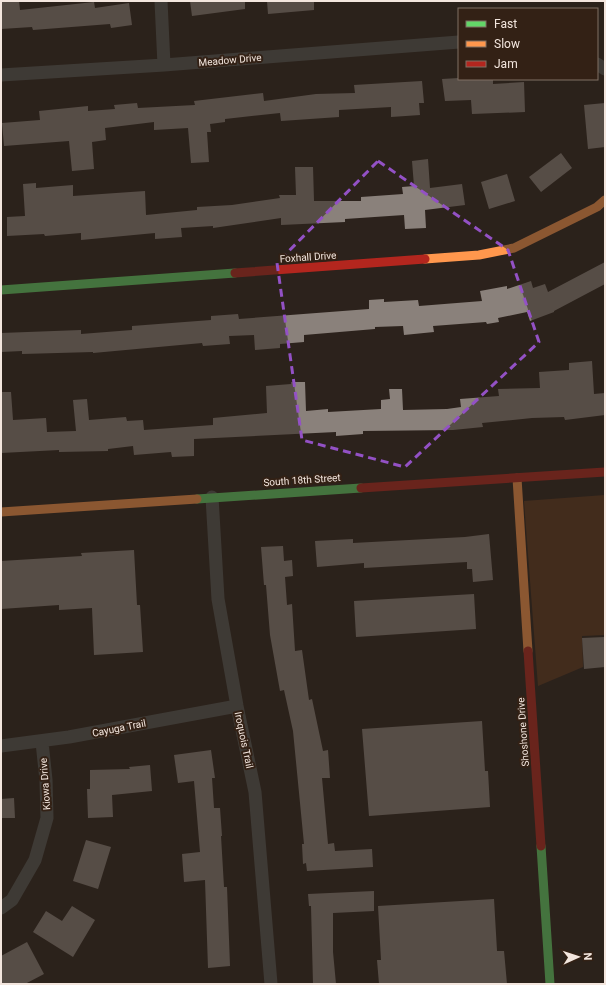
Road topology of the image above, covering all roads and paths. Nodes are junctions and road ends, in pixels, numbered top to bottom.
1 (161, 1) edge
2 (458, 42) edge
3 (164, 65) junction
4 (1, 75) edge
5 (605, 200) edge
6 (1, 290) edge
7 (605, 472) edge
8 (517, 478) junction
9 (212, 497) junction
10 (1, 512) edge
11 (237, 706) junction
12 (42, 742) junction
13 (1, 746) edge
14 (1, 908) edge
15 (271, 984) edge
16 (550, 984) edge

1 - 3 street
2 - 3 street, Meadow Drive
3 - 4 street, Meadow Drive
5 - 6 street, Foxhall Drive
7 - 8 street, South 18th Street
8 - 9 street, South 18th Street
8 - 16 street, Shoshone Drive
9 - 10 street, South 18th Street
9 - 11 street, Iroquois Trail
11 - 12 street, Cayuga Trail
11 - 15 street, Iroquois Trail
12 - 13 street, Cayuga Trail
12 - 14 street, Kiowa Drive

